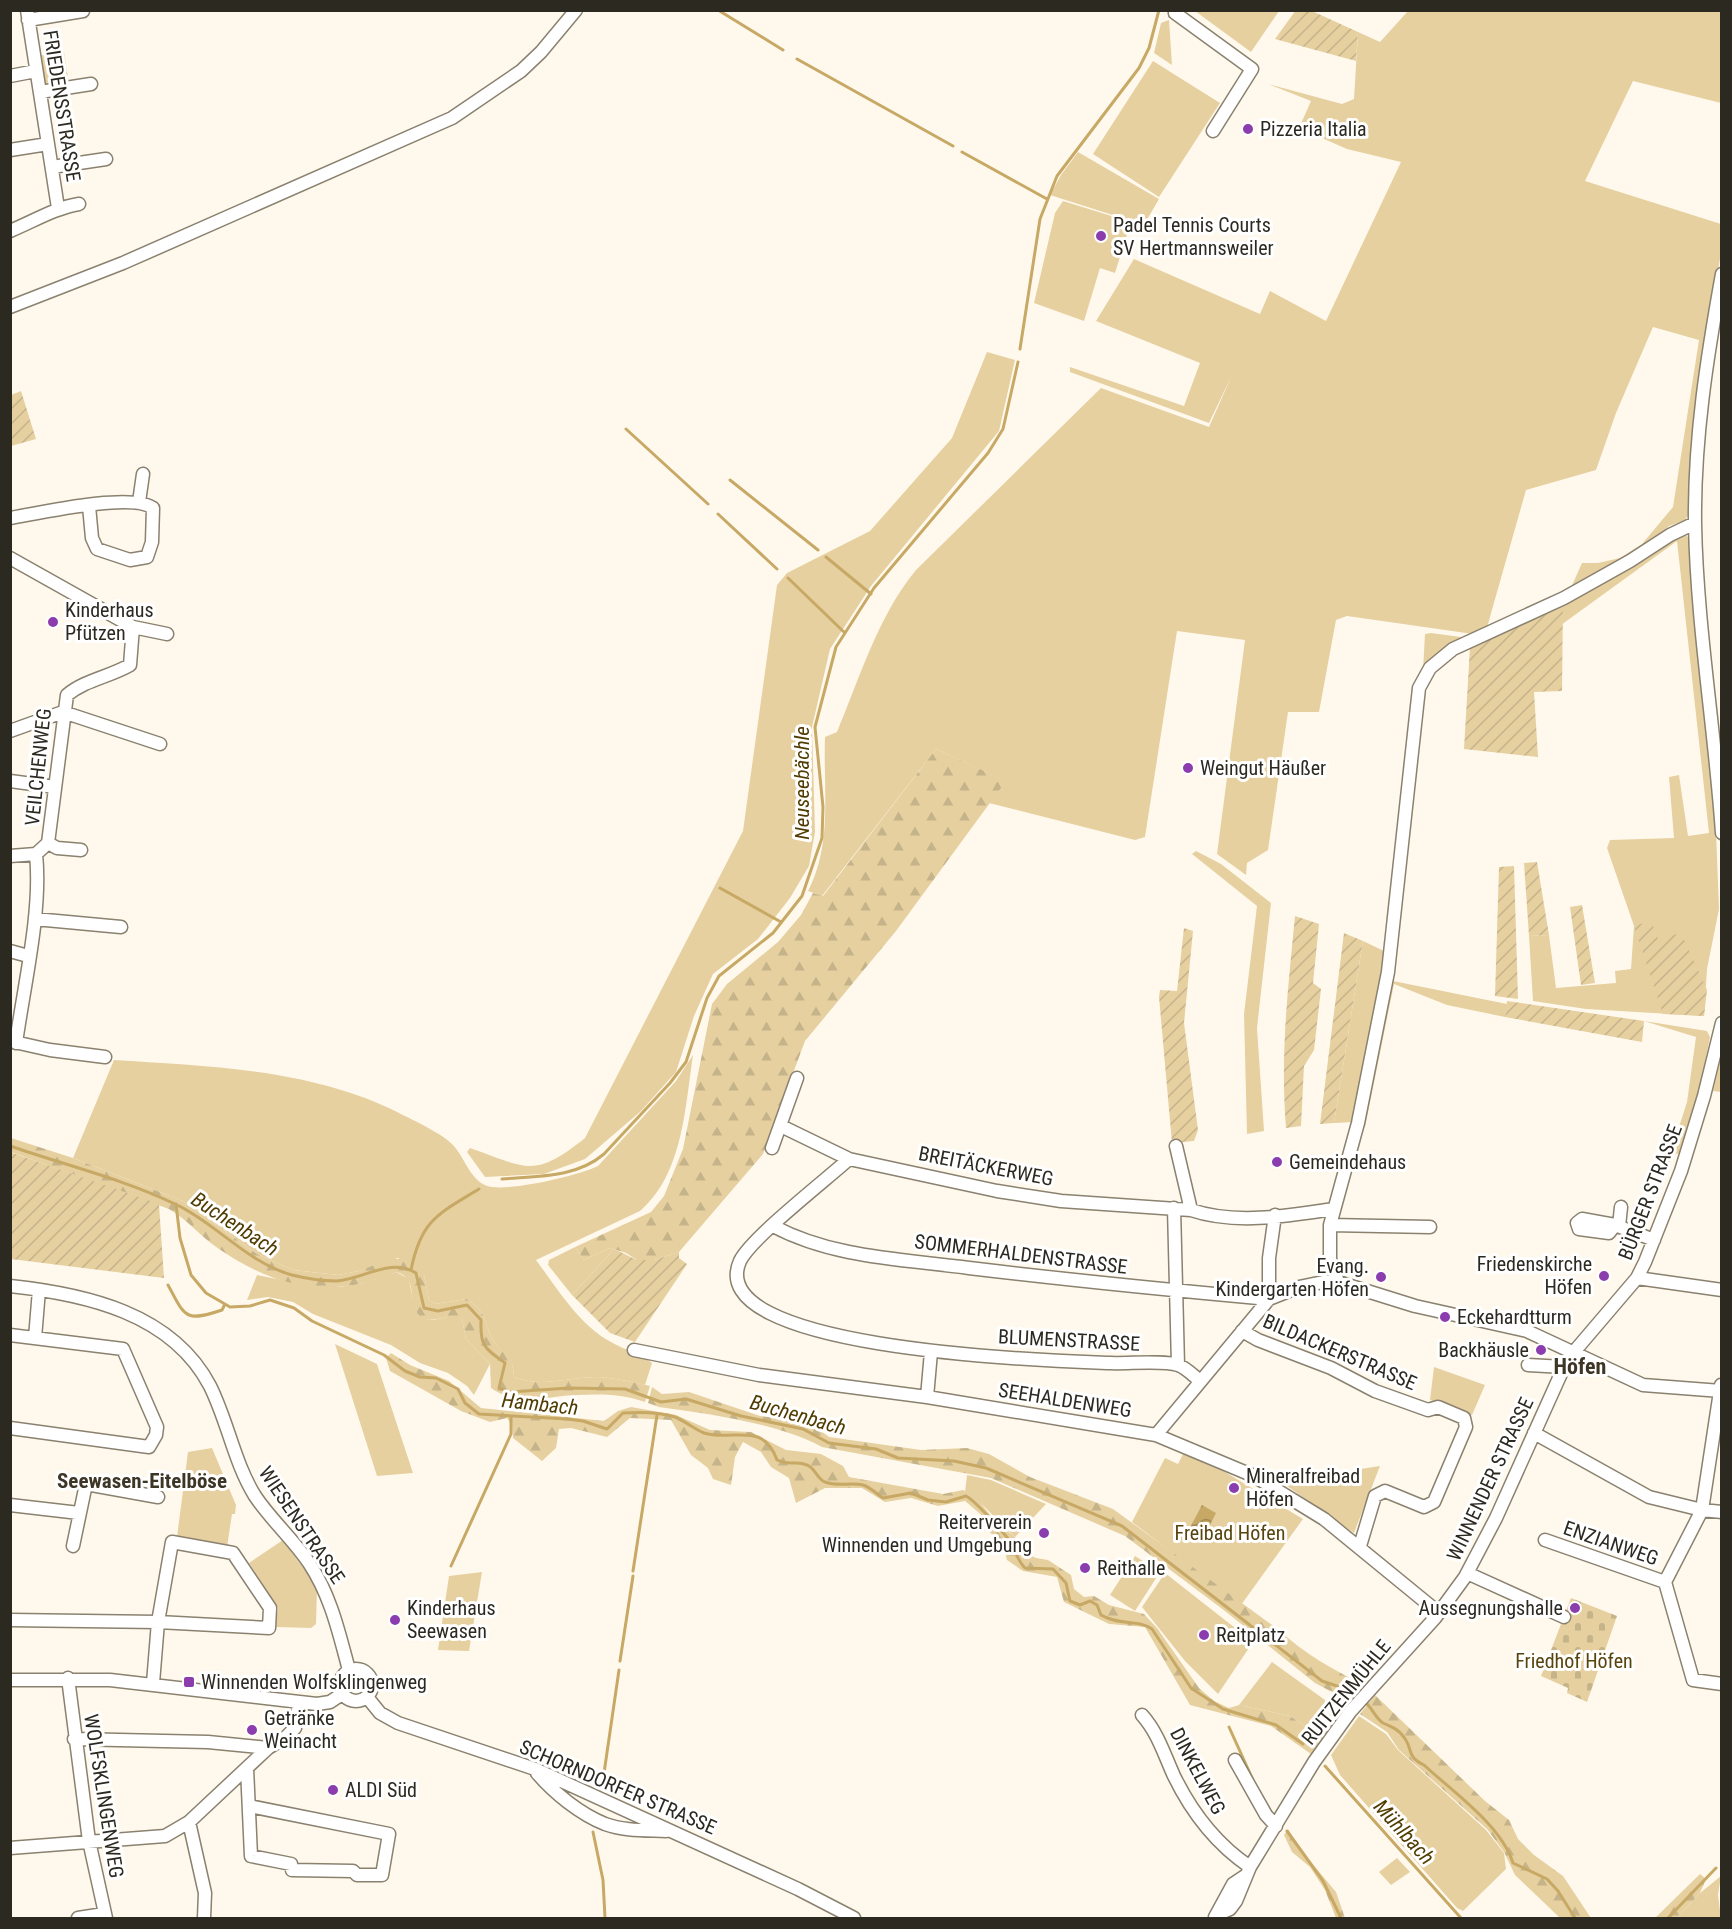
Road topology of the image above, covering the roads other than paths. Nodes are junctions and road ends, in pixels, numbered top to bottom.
1 (576, 10) edge
2 (1176, 10) edge
3 (84, 12) edge
4 (27, 15) edge
5 (36, 71) junction
6 (10, 76) edge
7 (91, 84) dead end
8 (40, 92) junction
9 (1213, 131) dead end
10 (48, 144) junction
11 (10, 150) edge
12 (106, 159) dead end
13 (52, 167) junction
14 (79, 204) dead end
15 (58, 208) junction
16 (10, 231) edge
17 (1722, 274) edge
18 (10, 307) edge
19 (143, 474) dead end
20 (139, 502) junction
21 (89, 506) junction
22 (10, 518) edge
23 (1695, 523) junction
24 (10, 558) edge
25 (133, 627) junction
26 (167, 634) dead end
27 (63, 712) junction
28 (10, 731) edge
29 (160, 744) dead end
30 (10, 781) edge
31 (55, 787) junction
32 (1722, 833) edge
33 (48, 843) junction
34 (81, 850) dead end
35 (36, 854) junction
36 (10, 856) edge
37 (35, 919) junction
38 (121, 927) dead end
39 (10, 951) edge
40 (28, 956) junction
41 (1722, 1023) edge
42 (13, 1042) edge
43 (105, 1057) dead end
44 (797, 1078) dead end
45 (781, 1126) junction
46 (1176, 1146) dead end
47 (772, 1148) dead end
48 (849, 1159) junction
49 (1621, 1207) dead end
50 (1174, 1208) junction
51 (1333, 1209) junction
52 (1191, 1210) junction
53 (1275, 1215) junction
54 (1330, 1225) junction
55 (773, 1226) junction
56 (1430, 1227) dead end
57 (1654, 1240) junction
58 (1637, 1278) junction
59 (1338, 1282) junction
60 (10, 1286) edge
61 (39, 1290) junction
62 (1175, 1290) junction
63 (1722, 1290) edge
64 (1269, 1299) junction
65 (1242, 1331) junction
66 (10, 1335) edge
67 (35, 1338) junction
68 (634, 1350) dead end
69 (931, 1352) junction
70 (1573, 1353) junction
71 (1178, 1365) junction
72 (1528, 1365) dead end
73 (1564, 1367) junction
74 (1200, 1381) junction
75 (1721, 1387) edge
76 (927, 1397) junction
77 (10, 1428) edge
78 (1534, 1433) junction
79 (1156, 1435) junction
80 (1716, 1457) edge
81 (158, 1497) dead end
82 (10, 1505) edge
83 (1702, 1510) junction
84 (1722, 1512) edge
85 (79, 1513) junction
86 (1545, 1540) dead end
87 (73, 1546) dead end
88 (1360, 1546) junction
89 (1467, 1573) junction
90 (1665, 1582) junction
91 (1437, 1616) junction
92 (1564, 1617) dead end
93 (10, 1620) edge
94 (158, 1622) junction
95 (350, 1670) junction
96 (68, 1678) junction
97 (10, 1680) edge
98 (153, 1683) junction
99 (1722, 1684) edge
100 (342, 1694) junction
101 (367, 1696) junction
102 (299, 1704) junction
103 (1142, 1715) dead end
104 (74, 1739) junction
105 (268, 1748) junction
106 (1235, 1760) dead end
107 (247, 1768) junction
108 (535, 1769) junction
109 (249, 1806) junction
110 (189, 1822) junction
111 (1276, 1826) junction
112 (675, 1832) junction
113 (89, 1841) junction
114 (10, 1848) edge
115 (1248, 1872) junction
116 (105, 1916) edge
117 (1215, 1917) edge
118 (78, 1918) edge
119 (204, 1918) edge
120 (854, 1918) edge

1 - 18 street
2 - 9 street
3 - 4 street
4 - 5 street, FRIEDENSSTRASSE
5 - 6 street
5 - 8 street, FRIEDENSSTRASSE
7 - 8 street
8 - 10 street, FRIEDENSSTRASSE
10 - 11 street
10 - 13 street, FRIEDENSSTRASSE
12 - 13 street
13 - 15 street, FRIEDENSSTRASSE
14 - 15 street, FRIEDENSSTRASSE
15 - 16 street, FRIEDENSSTRASSE
17 - 23 street
19 - 20 street
20 - 21 street
20 - 21 street
21 - 22 street
23 - 32 street
23 - 51 street
24 - 25 street
25 - 26 street
25 - 27 street, VEILCHENWEG
27 - 28 street
27 - 29 street
27 - 31 street, VEILCHENWEG
30 - 31 street
31 - 33 street, VEILCHENWEG
33 - 34 street, VEILCHENWEG
33 - 35 street, VEILCHENWEG
35 - 36 street
35 - 37 street, VEILCHENWEG
37 - 38 street
37 - 40 street, VEILCHENWEG
39 - 40 street
40 - 42 street, VEILCHENWEG
41 - 57 street, BÜRGER STRASSE
42 - 43 street
44 - 45 street
45 - 47 street
45 - 48 street, BREITÄCKERWEG
46 - 52 street
48 - 50 street, BREITÄCKERWEG
48 - 55 street, BLUMENSTRASSE
49 - 57 street
50 - 52 street, BREITÄCKERWEG
50 - 62 street
51 - 53 street, BREITÄCKERWEG
51 - 54 street
52 - 53 street, BREITÄCKERWEG
53 - 64 street
54 - 56 street
54 - 59 street
55 - 62 street, SOMMERHALDENSTRASSE
55 - 69 street, BLUMENSTRASSE
57 - 58 street, BÜRGER STRASSE
58 - 63 street
58 - 70 street, BÜRGER STRASSE
59 - 64 street
59 - 70 street
60 - 61 street, WIESENSTRASSE
61 - 67 street
61 - 95 street, WIESENSTRASSE
62 - 64 street, SOMMERHALDENSTRASSE
62 - 71 street
64 - 65 street
65 - 74 street
65 - 88 street, BILDACKERSTRASSE
66 - 67 street
67 - 77 street
68 - 76 street, SEEHALDENWEG
69 - 71 street, BLUMENSTRASSE
69 - 76 street
70 - 73 street, WINNENDER STRASSE
70 - 75 street
71 - 74 street
72 - 73 street
73 - 78 street, WINNENDER STRASSE
74 - 79 street
75 - 80 street
76 - 79 street, SEEHALDENWEG
78 - 83 street
78 - 89 street, WINNENDER STRASSE
79 - 88 street, SEEHALDENWEG
80 - 83 street
81 - 85 street
82 - 85 street
83 - 84 street
83 - 90 street
85 - 87 street
86 - 90 street, ENZIANWEG
88 - 91 street, SEEHALDENWEG
89 - 91 street, WINNENDER STRASSE
89 - 92 street
90 - 99 street
91 - 111 street, RUITZENMÜHLE
93 - 94 street
94 - 94 street
94 - 98 street
95 - 100 street
95 - 101 street
96 - 97 street
96 - 98 street
96 - 104 street, WOLFSKLINGENWEG
98 - 102 street
100 - 101 street
100 - 102 street
101 - 108 street, SCHORNDORFER STRASSE
102 - 105 street
103 - 115 street, DINKELWEG
104 - 105 street
104 - 113 street, WOLFSKLINGENWEG
105 - 107 street
106 - 111 street
107 - 109 street
107 - 110 street
108 - 112 street, SCHORNDORFER STRASSE
108 - 112 street
109 - 109 street
110 - 113 street
110 - 119 street
111 - 115 street, RUITZENMÜHLE
112 - 120 street, SCHORNDORFER STRASSE
113 - 114 street
113 - 116 street, WOLFSKLINGENWEG
115 - 117 street, RUITZENMÜHLE
116 - 118 street

